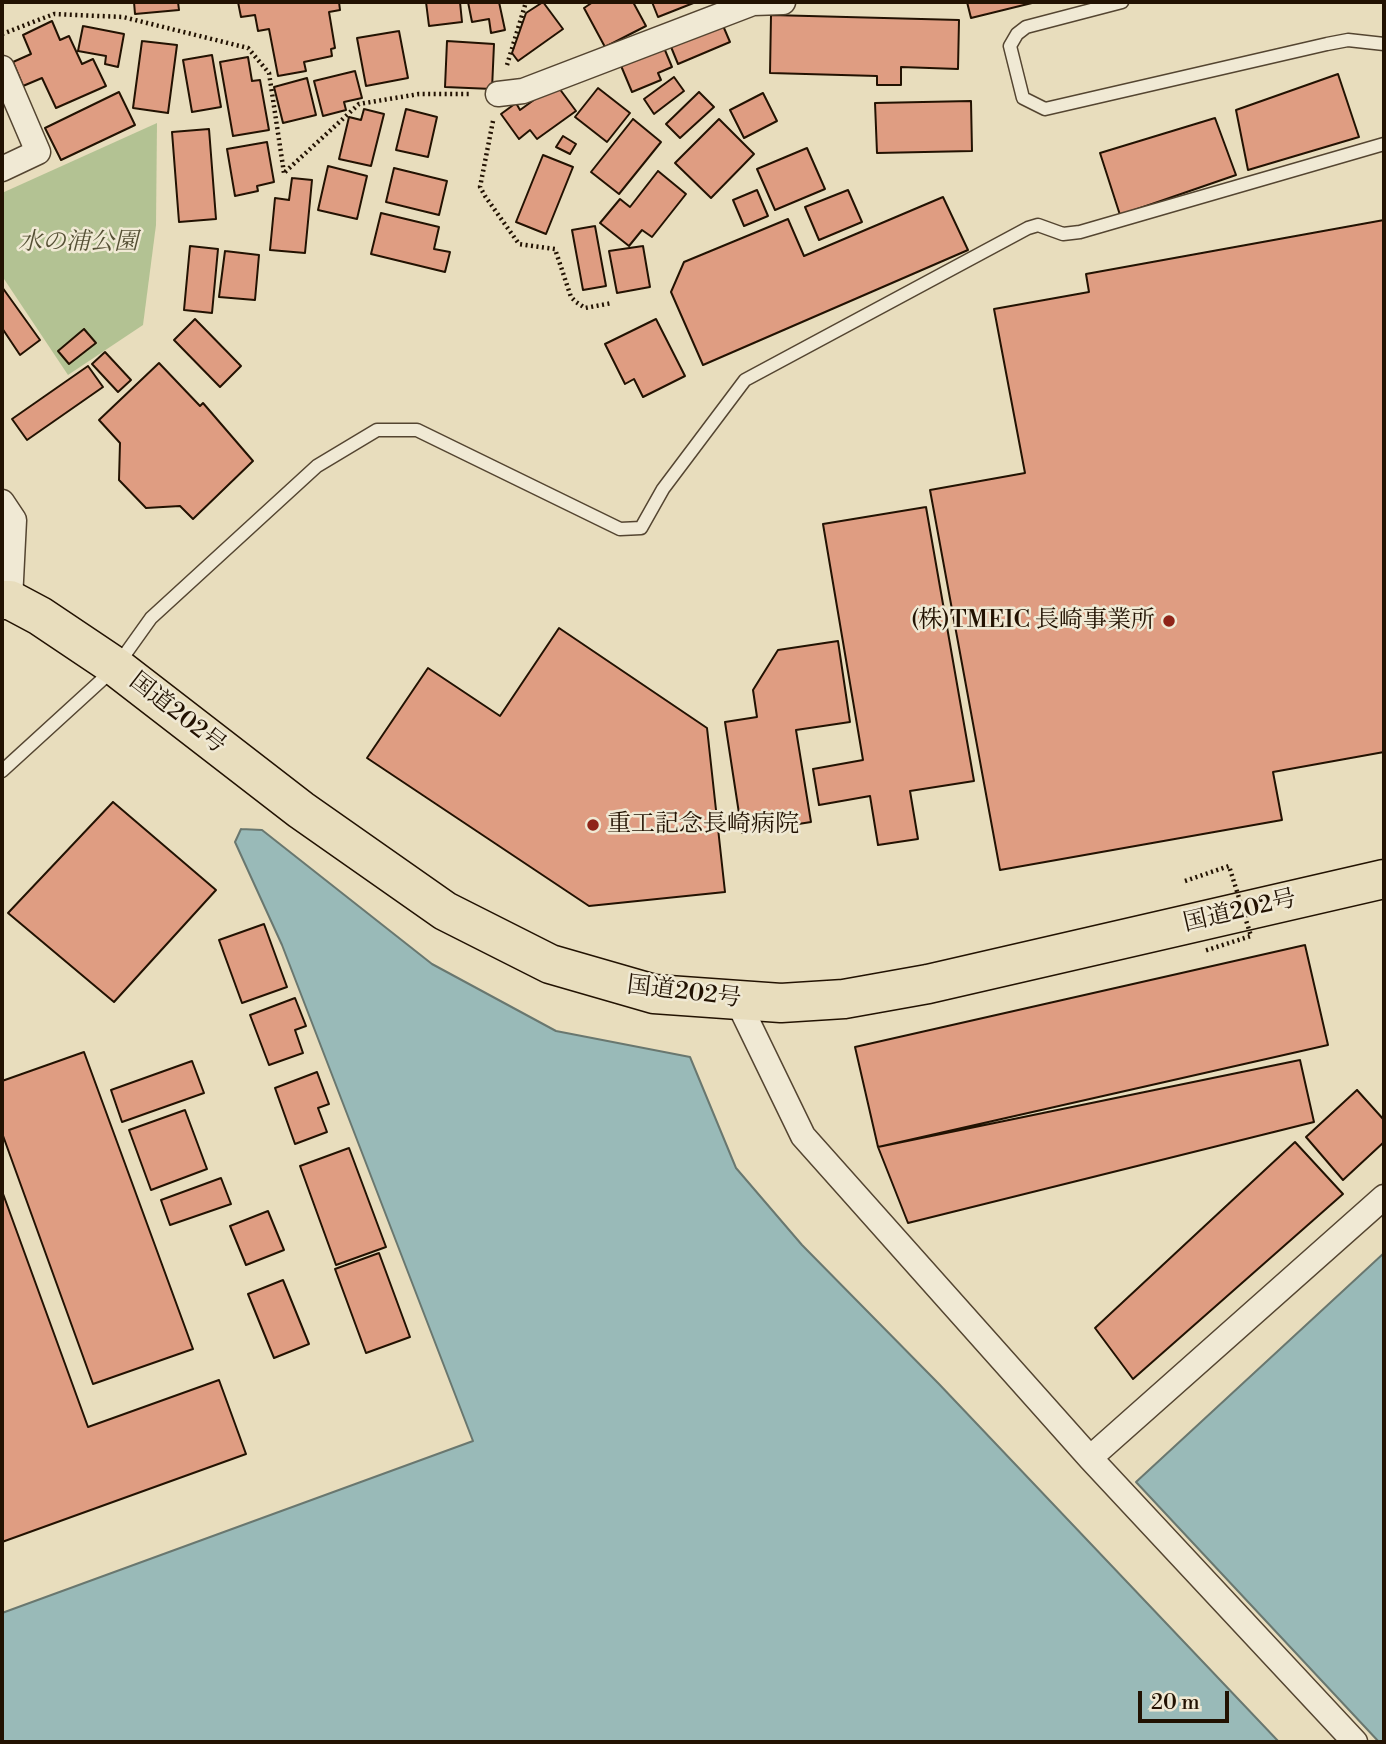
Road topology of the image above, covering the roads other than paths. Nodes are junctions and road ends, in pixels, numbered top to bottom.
1 (783, 2) edge
2 (1122, 2) edge
3 (1384, 44) edge
4 (2, 68) edge
5 (498, 94) road end
6 (1384, 144) edge
7 (2, 169) edge
8 (2, 502) edge
9 (6, 600) edge
10 (116, 667) junction
11 (2, 771) edge
12 (1384, 879) edge
13 (737, 1000) junction
14 (1384, 1197) edge
15 (1090, 1458) junction
16 (1355, 1742) edge

1 - 5 street
2 - 3 lane
4 - 7 street
6 - 10 lane
8 - 9 street
9 - 10 highway, 国道202号
10 - 11 lane
10 - 13 highway, 国道202号
12 - 13 highway, 国道202号
13 - 15 street
14 - 15 street
15 - 16 street

